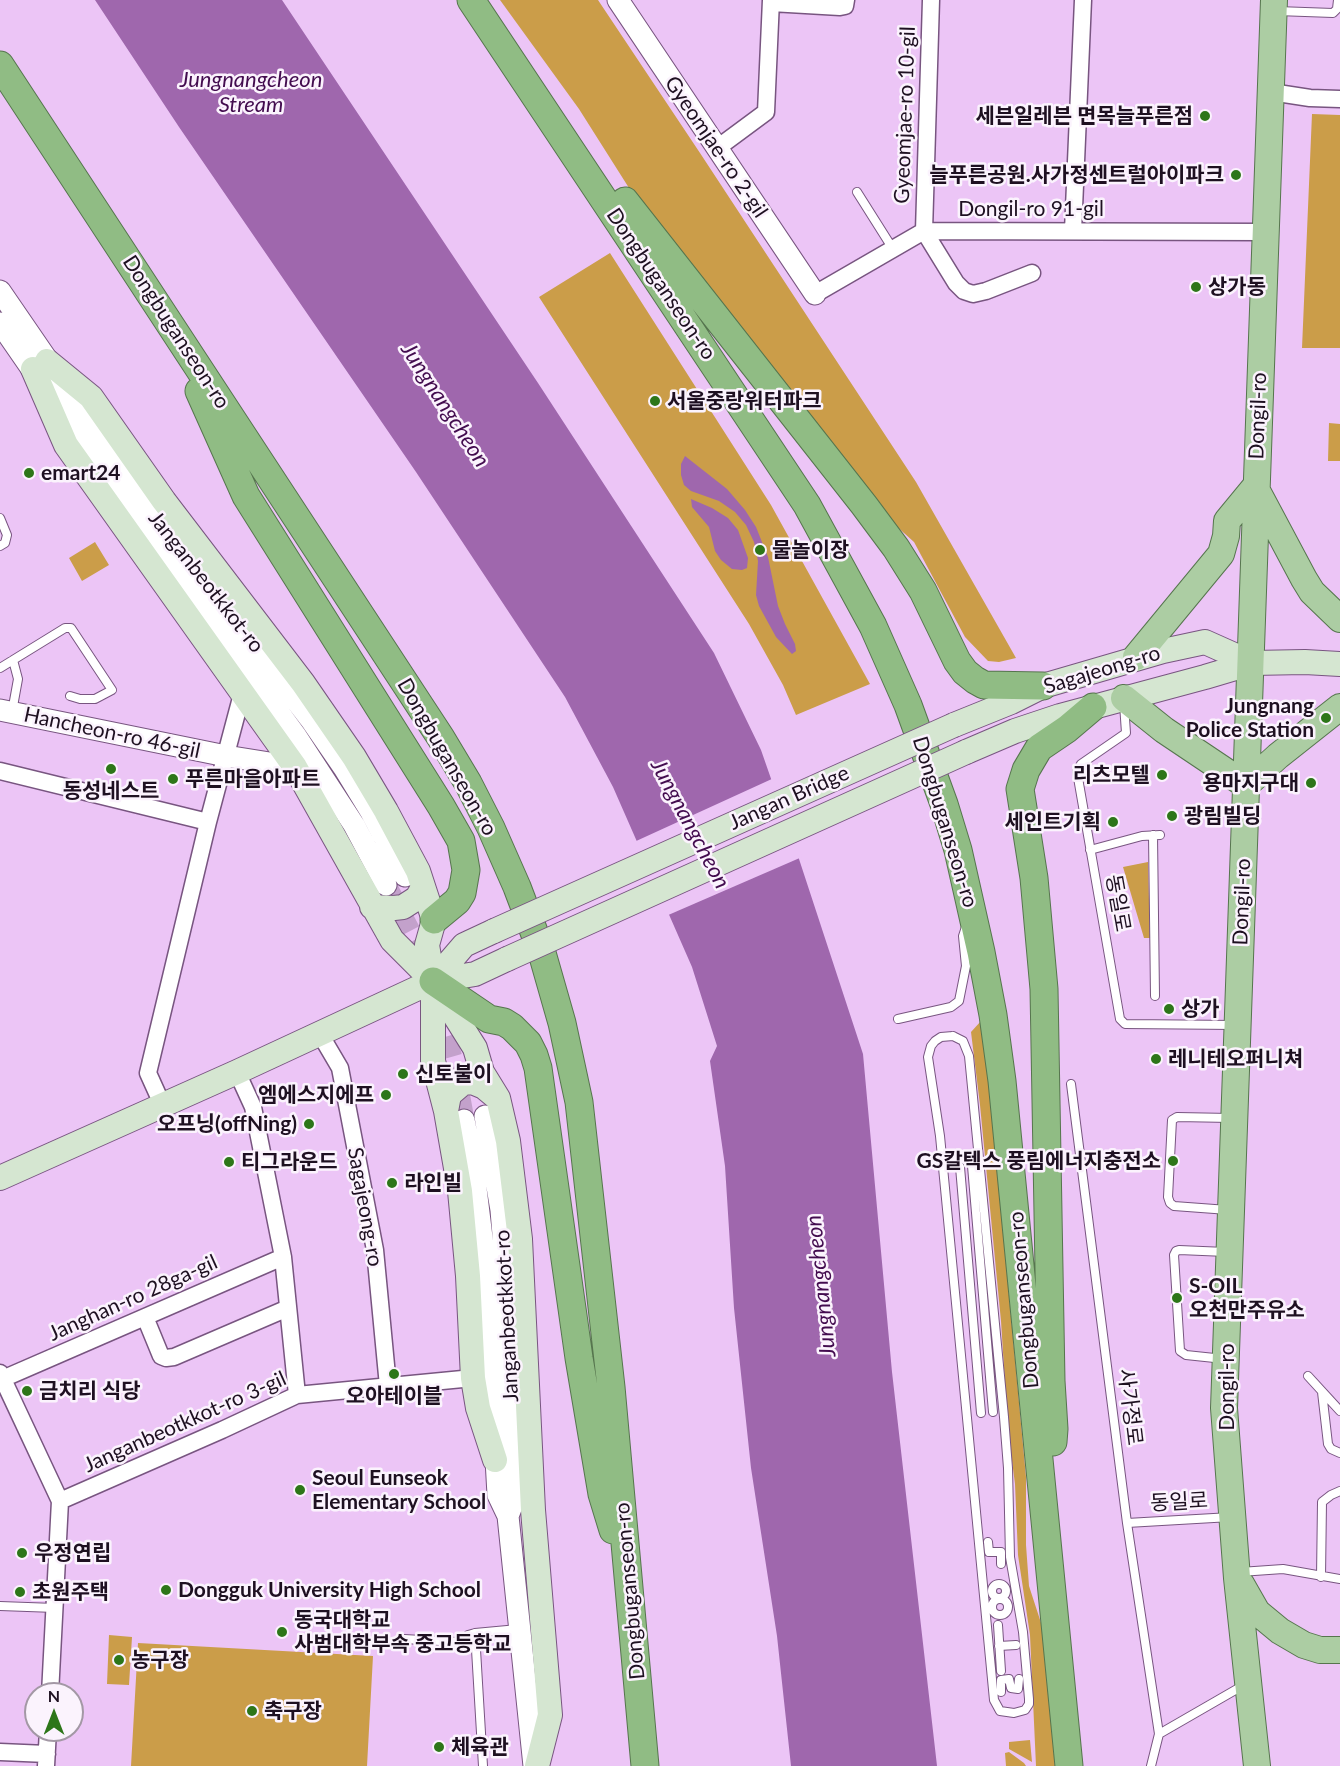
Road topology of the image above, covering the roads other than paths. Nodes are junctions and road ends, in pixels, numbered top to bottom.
1 (471, 0) edge
2 (618, 0) edge
3 (846, 0) edge
4 (931, 0) edge
5 (1083, 0) edge
6 (1338, 0) edge
7 (771, 2) edge
8 (1274, 5) edge
9 (0, 65) edge
10 (1270, 92) junction
11 (1340, 99) edge
12 (553, 123) junction
13 (716, 149) junction
14 (857, 192) dead end
15 (924, 231) junction
16 (1073, 231) junction
17 (1264, 232) junction
18 (893, 249) junction
19 (1032, 273) dead end
20 (0, 291) edge
21 (815, 294) joint
22 (164, 314) junction
23 (0, 323) edge
24 (40, 365) junction
25 (1255, 487) junction
26 (0, 518) edge
27 (0, 546) edge
28 (1340, 619) edge
29 (1136, 657) junction
30 (13, 660) junction
31 (1252, 663) junction
32 (1340, 664) edge
33 (0, 668) edge
34 (1043, 686) junction
35 (242, 694) junction
36 (70, 696) dead end
37 (1124, 698) junction
38 (1093, 707) junction
39 (1340, 707) edge
40 (6, 711) edge
41 (954, 725) joint
42 (966, 752) joint
43 (226, 756) junction
44 (295, 767) junction
45 (0, 771) edge
46 (1246, 785) junction
47 (208, 822) junction
48 (1090, 850) junction
49 (405, 883) junction
50 (372, 907) junction
51 (973, 911) junction
52 (434, 920) junction
53 (433, 981) junction
54 (1155, 996) dead end
55 (898, 1019) dead end
56 (1238, 1025) junction
57 (320, 1034) junction
58 (237, 1072) junction
59 (1071, 1084) dead end
60 (162, 1104) junction
61 (473, 1111) junction
62 (1234, 1118) junction
63 (972, 1166) dead end
64 (960, 1167) dead end
65 (0, 1178) edge
66 (1231, 1210) junction
67 (981, 1212) junction
68 (1230, 1253) junction
69 (283, 1257) junction
70 (288, 1308) junction
71 (145, 1317) junction
72 (1226, 1359) junction
73 (999, 1360) junction
74 (989, 1361) junction
75 (1308, 1376) dead end
76 (1, 1377) edge
77 (473, 1378) junction
78 (388, 1386) junction
79 (1322, 1392) junction
80 (297, 1395) junction
81 (1340, 1411) edge
82 (993, 1412) dead end
83 (981, 1413) dead end
84 (1340, 1453) edge
85 (495, 1460) junction
86 (1340, 1491) edge
87 (60, 1501) junction
88 (508, 1516) junction
89 (1233, 1517) junction
90 (1127, 1523) junction
91 (1045, 1524) junction
92 (988, 1542) dead end
93 (1001, 1564) dead end
94 (1237, 1575) junction
95 (1321, 1577) junction
96 (996, 1579) dead end
97 (1340, 1579) edge
98 (630, 1587) junction
99 (999, 1598) dead end
100 (0, 1606) edge
101 (55, 1608) junction
102 (998, 1625) dead end
103 (519, 1629) junction
104 (475, 1633) junction
105 (404, 1639) dead end
106 (999, 1646) junction
107 (1016, 1646) dead end
108 (1340, 1650) edge
109 (1001, 1671) dead end
110 (1019, 1679) dead end
111 (51, 1682) edge
112 (1249, 1687) junction
113 (1001, 1692) dead end
114 (1159, 1734) junction
115 (48, 1742) edge
116 (0, 1752) edge
117 (47, 1760) edge
118 (483, 1766) edge
119 (536, 1766) edge
120 (645, 1766) edge
121 (1069, 1766) edge
122 (1151, 1766) edge
123 (1257, 1766) edge

1 - 12 highway, Dongbuganseon-ro
2 - 13 street, Gyeomjae-ro 2-gil
3 - 7 street
4 - 15 street, Gyeomjae-ro 10-gil
5 - 16 street
6 - 8 lane
7 - 13 street
8 - 10 main road, Dongil-ro
9 - 22 highway, Dongbuganseon-ro
10 - 11 street
10 - 17 main road, Dongil-ro
12 - 34 highway
12 - 51 highway, Dongbuganseon-ro
13 - 21 street, Gyeomjae-ro 2-gil
14 - 18 lane
15 - 16 street, Dongil-ro 91-gil
15 - 18 street
15 - 19 street
16 - 17 street, Dongil-ro 91-gil
17 - 25 main road, Dongil-ro
18 - 21 street
20 - 24 street, Janganbeotkkot-ro
22 - 52 highway
22 - 98 highway, Dongbuganseon-ro
23 - 24 street, Janganbeotkkot-ro
24 - 35 main road
24 - 49 street, Janganbeotkkot-ro
24 - 49 main road
25 - 28 main road
25 - 29 main road
25 - 31 main road, Dongil-ro
26 - 27 lane
29 - 31 main road, Sagajeong-ro
29 - 34 main road, Sagajeong-ro
30 - 33 lane
30 - 36 lane
30 - 40 lane
31 - 32 main road, Sagajeong-ro
31 - 37 main road, Sagajeong-ro
31 - 46 main road, Dongil-ro
34 - 41 main road, Sagajeong-ro
35 - 43 street
35 - 44 main road
37 - 38 main road, Sagajeong-ro
37 - 46 main road
37 - 48 lane, 동일로
38 - 42 main road, Sagajeong-ro
38 - 91 highway
39 - 46 main road
40 - 43 street, Hancheon-ro 46-gil
41 - 53 main road, Jangan Bridge, bridge
42 - 53 main road, Jangan Bridge, bridge
43 - 44 street, Hancheon-ro 46-gil
43 - 47 street
44 - 50 main road
45 - 47 street
46 - 56 main road, Dongil-ro
47 - 60 street
48 - 54 lane
48 - 56 lane, 동일로
49 - 50 main road
49 - 52 main road
50 - 53 main road
51 - 55 lane
51 - 91 highway, Dongbuganseon-ro
52 - 53 main road
53 - 57 main road
53 - 61 main road
53 - 61 main road
53 - 98 highway
56 - 62 main road, Dongil-ro
57 - 58 main road
57 - 78 street, Sagajeong-ro
58 - 60 main road
58 - 69 street
59 - 90 lane, 사가정로
60 - 65 main road
61 - 77 main road
61 - 85 street, Janganbeotkkot-ro
61 - 88 street, Janganbeotkkot-ro
61 - 119 main road
62 - 66 main road, Dongil-ro
62 - 66 lane
63 - 67 lane
64 - 83 lane
66 - 68 main road, Dongil-ro
67 - 73 lane
67 - 73 lane
67 - 74 lane
68 - 72 main road, Dongil-ro
68 - 72 lane
69 - 70 street
69 - 71 street, Janghan-ro 28ga-gil
70 - 71 street
70 - 80 street
71 - 76 street, Janghan-ro 28ga-gil
72 - 89 main road, Dongil-ro
73 - 74 lane
74 - 82 lane
75 - 79 lane
76 - 87 street
77 - 78 street, Janganbeotkkot-ro 3-gil
77 - 85 main road
78 - 80 street, Janganbeotkkot-ro 3-gil
79 - 81 lane
79 - 84 lane
80 - 87 street, Janganbeotkkot-ro 3-gil
85 - 88 street, Janganbeotkkot-ro
86 - 95 lane
87 - 101 street
88 - 103 street, Janganbeotkkot-ro
89 - 90 lane, 동일로
89 - 94 main road, Dongil-ro
90 - 114 lane, 사가정로
91 - 121 highway, Dongbuganseon-ro
92 - 93 lane
94 - 95 lane
94 - 108 main road
94 - 112 main road, Dongil-ro
95 - 97 lane
96 - 99 lane
98 - 120 highway, Dongbuganseon-ro
100 - 101 lane
101 - 111 street
102 - 106 lane
103 - 104 lane
103 - 119 street, Janganbeotkkot-ro
104 - 105 lane
104 - 118 lane
106 - 107 lane
106 - 109 lane
110 - 113 lane
112 - 114 lane
112 - 123 main road, Dongil-ro
114 - 122 lane, 사가정로
115 - 117 street
116 - 117 street

